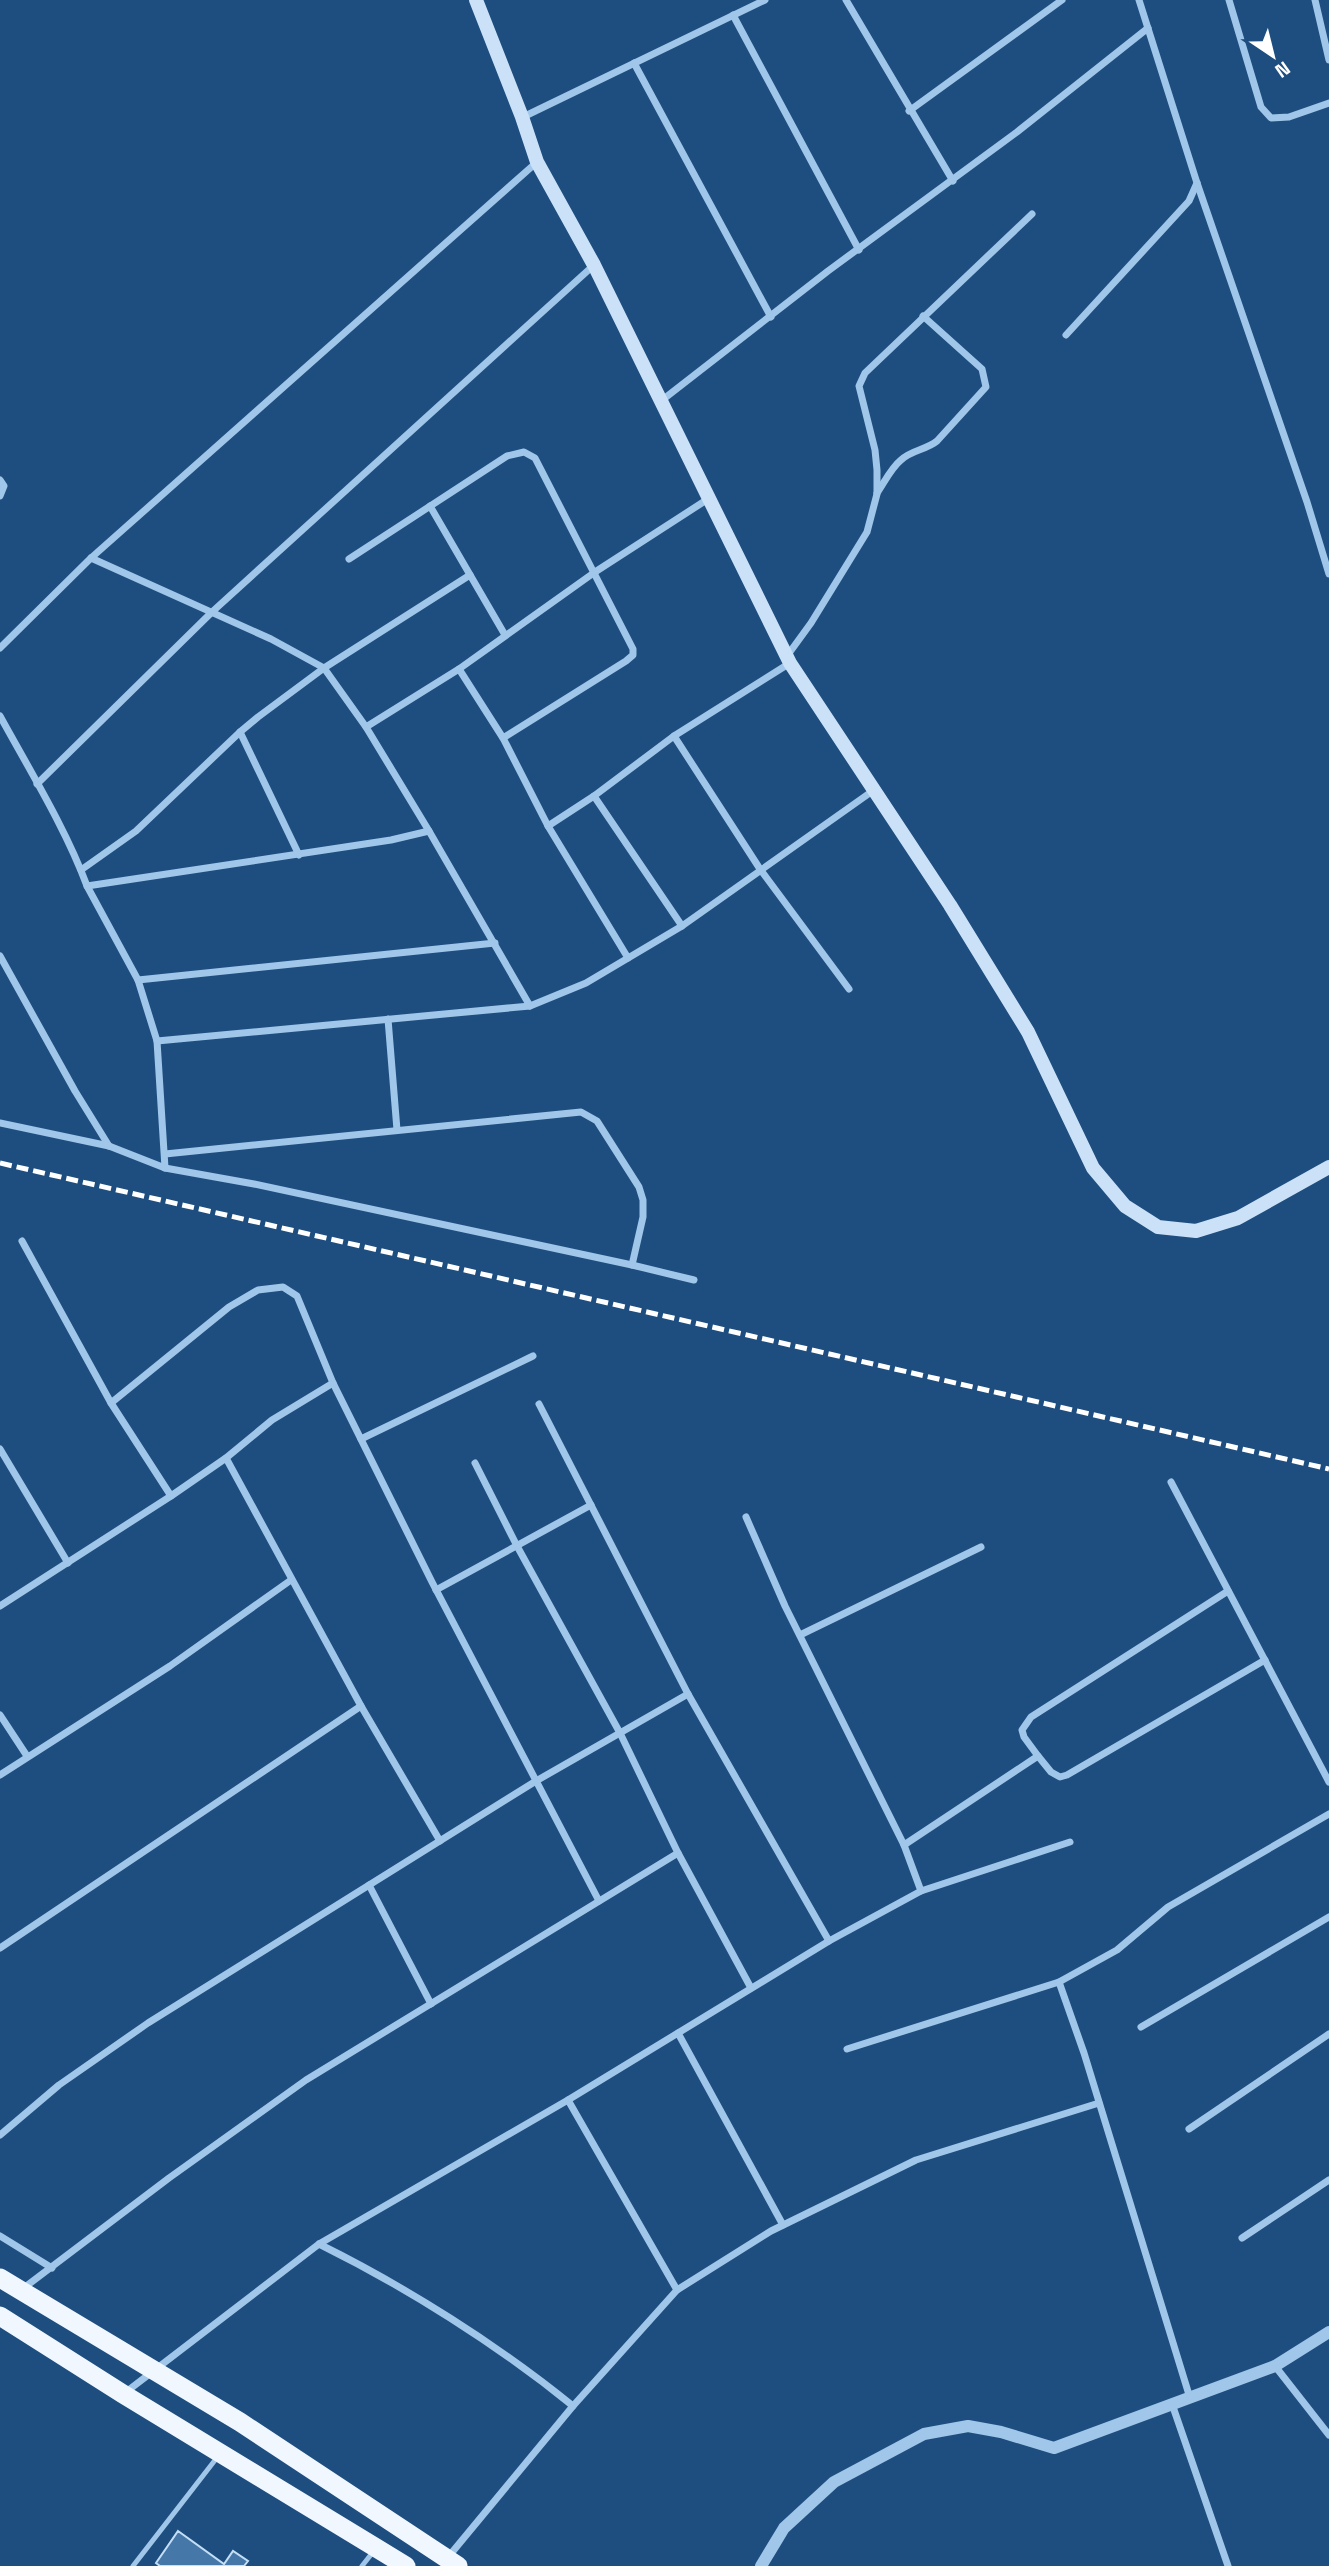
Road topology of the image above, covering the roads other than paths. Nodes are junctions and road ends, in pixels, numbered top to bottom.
1 (476, 0) edge
2 (765, 0) edge
3 (846, 0) edge
4 (1062, 0) edge
5 (1139, 0) edge
6 (1229, 0) edge
7 (1316, 0) edge
8 (733, 15) junction
9 (1148, 27) junction
10 (1329, 60) edge
11 (634, 63) junction
12 (1329, 103) edge
13 (909, 111) junction
14 (522, 117) junction
15 (537, 162) junction
16 (953, 181) junction
17 (1197, 183) junction
18 (1032, 214) dead end
19 (859, 250) junction
20 (594, 264) junction
21 (923, 316) junction
22 (771, 317) junction
23 (1066, 335) dead end
24 (661, 401) junction
25 (0, 480) edge
26 (877, 494) junction
27 (0, 496) edge
28 (708, 499) junction
29 (430, 506) junction
30 (91, 558) junction
31 (349, 559) dead end
32 (595, 572) junction
33 (1329, 573) edge
34 (470, 575) junction
35 (212, 612) junction
36 (505, 635) junction
37 (0, 649) edge
38 (788, 660) junction
39 (324, 668) junction
40 (459, 669) junction
41 (0, 716) edge
42 (366, 727) junction
43 (240, 732) junction
44 (674, 736) junction
45 (503, 738) junction
46 (37, 784) junction
47 (874, 790) junction
48 (594, 796) junction
49 (548, 826) junction
50 (429, 831) junction
51 (299, 855) junction
52 (760, 869) junction
53 (81, 870) junction
54 (87, 886) junction
55 (682, 926) junction
56 (495, 943) junction
57 (0, 956) edge
58 (628, 958) junction
59 (138, 980) junction
60 (849, 989) dead end
61 (530, 1006) junction
62 (388, 1019) junction
63 (157, 1041) junction
64 (0, 1123) edge
65 (397, 1130) junction
66 (110, 1146) junction
67 (165, 1154) junction
68 (1329, 1167) edge
69 (165, 1168) junction
70 (22, 1241) dead end
71 (632, 1265) junction
72 (694, 1280) dead end
73 (533, 1356) dead end
74 (333, 1383) junction
75 (111, 1403) junction
76 (539, 1404) dead end
77 (361, 1439) junction
78 (0, 1448) edge
79 (226, 1458) junction
80 (475, 1463) dead end
81 (1171, 1482) dead end
82 (171, 1496) junction
83 (591, 1504) junction
84 (746, 1517) dead end
85 (517, 1546) junction
86 (981, 1547) dead end
87 (68, 1563) junction
88 (291, 1580) junction
89 (436, 1590) junction
90 (1228, 1591) junction
91 (0, 1605) edge
92 (800, 1635) junction
93 (1265, 1660) junction
94 (688, 1694) junction
95 (361, 1706) junction
96 (0, 1715) edge
97 (620, 1733) junction
98 (27, 1756) junction
99 (1038, 1756) junction
100 (0, 1775) edge
101 (536, 1781) junction
102 (1329, 1782) edge
103 (1329, 1814) edge
104 (440, 1841) junction
105 (1070, 1842) dead end
106 (904, 1845) junction
107 (678, 1853) junction
108 (369, 1885) junction
109 (921, 1891) junction
110 (599, 1901) junction
111 (1329, 1917) edge
112 (829, 1941) junction
113 (0, 1948) edge
114 (1059, 1982) junction
115 (751, 1988) junction
116 (431, 2004) junction
117 (1141, 2027) dead end
118 (678, 2032) junction
119 (1329, 2034) edge
120 (847, 2049) dead end
121 (568, 2099) junction
122 (1099, 2103) junction
123 (1189, 2129) dead end
124 (0, 2135) edge
125 (1329, 2180) edge
126 (783, 2225) junction
127 (0, 2236) edge
128 (1242, 2238) dead end
129 (319, 2244) junction
130 (52, 2268) junction
131 (0, 2278) edge
132 (21, 2290) junction
133 (677, 2290) junction
134 (0, 2316) edge
135 (1329, 2332) edge
136 (1275, 2366) junction
137 (154, 2370) junction
138 (123, 2394) junction
139 (1190, 2398) junction
140 (1172, 2404) junction
141 (573, 2406) junction
142 (1329, 2435) edge
143 (220, 2453) junction
144 (377, 2547) junction
145 (448, 2564) edge
146 (133, 2566) edge
147 (362, 2566) edge
148 (406, 2566) edge
149 (761, 2566) edge
150 (1228, 2566) edge

1 - 14 main road
2 - 8 street
3 - 13 street
4 - 13 street
5 - 9 street
6 - 12 street
7 - 10 street
8 - 11 street
8 - 19 street
9 - 16 street
9 - 17 street
11 - 14 street
11 - 22 street
13 - 16 street
14 - 15 main road
15 - 20 main road
15 - 30 street
16 - 19 street
17 - 23 street
17 - 33 street
18 - 21 street
19 - 22 street
20 - 24 main road
20 - 35 street
21 - 26 street
21 - 26 street
22 - 24 street
24 - 28 main road
25 - 27 street
26 - 38 street
28 - 32 street
28 - 38 main road
29 - 31 street
29 - 32 street
29 - 34 street
30 - 35 street
30 - 37 street
32 - 36 street
32 - 45 street
34 - 36 street
34 - 39 street
35 - 39 street
35 - 46 street
36 - 40 street
38 - 44 street
38 - 47 main road
39 - 42 street
39 - 43 street
40 - 42 street
40 - 45 street
41 - 46 street
42 - 50 street
43 - 51 street
43 - 53 street
44 - 48 street
44 - 52 street
45 - 49 street
46 - 53 street
47 - 52 street
47 - 68 main road
48 - 49 street
48 - 55 street
49 - 58 street
50 - 51 street
50 - 56 street
51 - 54 street
52 - 55 street
52 - 60 street
53 - 54 street
54 - 59 street
55 - 58 street
56 - 59 street
56 - 61 street
57 - 66 street
58 - 61 street
59 - 63 street
61 - 62 street
62 - 63 street
62 - 65 street
63 - 67 street
64 - 66 street
65 - 67 street
65 - 71 street
66 - 69 street
67 - 69 street
69 - 71 street
70 - 75 street
71 - 72 street
73 - 77 street
74 - 75 street
74 - 77 street
74 - 79 street
75 - 82 street
76 - 83 street
77 - 89 street
78 - 87 street
79 - 82 street
79 - 88 street
80 - 85 street
81 - 90 street
82 - 87 street
83 - 85 street
83 - 94 street
84 - 92 street
85 - 89 street
85 - 97 street
86 - 92 street
87 - 91 street
88 - 95 street
88 - 98 street
89 - 101 street
90 - 93 street
90 - 99 street
92 - 106 street
93 - 99 street
93 - 102 street
94 - 97 street
94 - 112 street
95 - 104 street
95 - 113 street
96 - 98 street
97 - 101 street
97 - 107 street
98 - 100 street
99 - 106 street
101 - 104 street
101 - 110 street
103 - 114 street
104 - 108 street
105 - 109 street
106 - 109 street
107 - 110 street
107 - 115 street
108 - 116 street
108 - 124 street
109 - 112 street
110 - 116 street
111 - 117 street
112 - 115 street
114 - 120 street
114 - 122 street
115 - 118 street
116 - 130 street
118 - 121 street
118 - 126 street
119 - 123 street
121 - 129 street
121 - 133 street
122 - 126 street
122 - 139 street
125 - 128 street
126 - 133 street
127 - 130 street
129 - 137 street
129 - 141 street
130 - 132 street
131 - 132 highway
132 - 137 highway
133 - 141 street
134 - 138 highway
135 - 136 street
136 - 139 street
136 - 142 street
137 - 138 street
137 - 145 highway
138 - 143 highway
139 - 140 street
140 - 149 street
140 - 150 street
141 - 145 street
143 - 144 highway
143 - 146 lane
144 - 147 lane
144 - 148 highway

